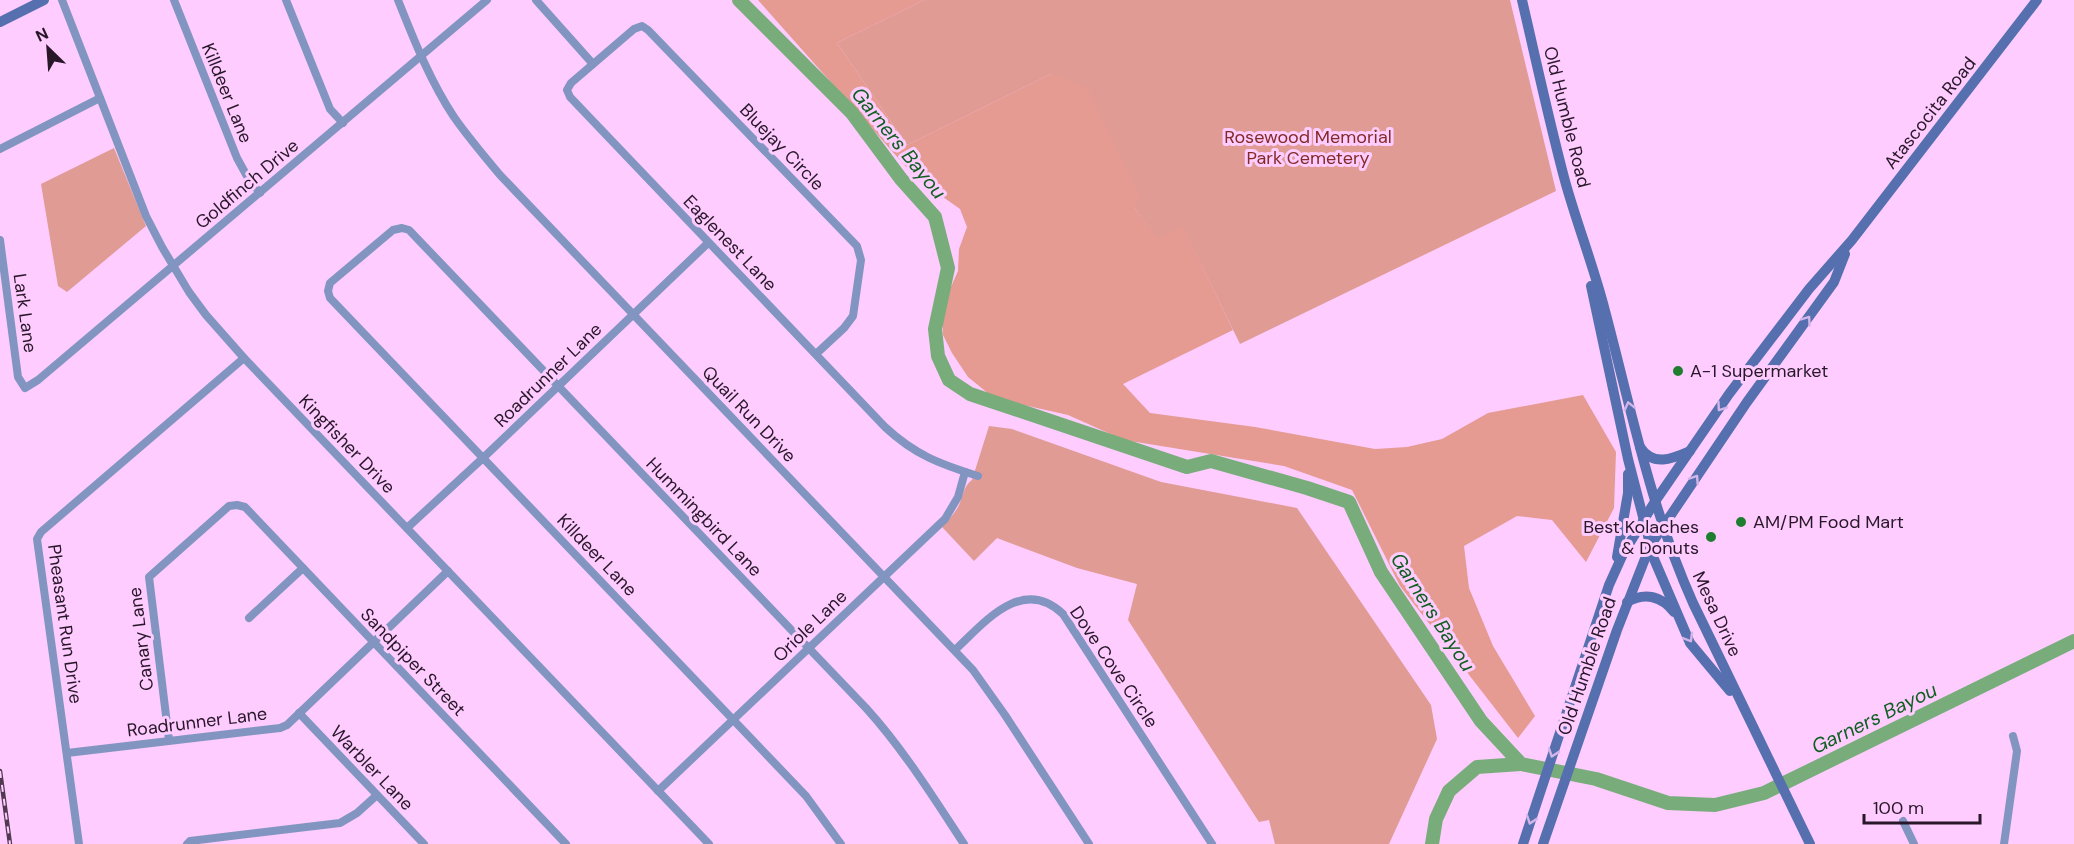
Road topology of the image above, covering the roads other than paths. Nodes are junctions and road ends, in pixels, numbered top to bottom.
1 (44, 0) edge
2 (62, 0) edge
3 (174, 0) edge
4 (286, 0) edge
5 (398, 0) edge
6 (487, 0) edge
7 (536, 0) edge
8 (1522, 0) edge
9 (2037, 0) edge
10 (0, 22) edge
11 (421, 56) junction
12 (593, 64) junction
13 (100, 98) junction
14 (343, 123) junction
15 (0, 149) edge
16 (260, 193) junction
17 (402, 228) joint
18 (0, 240) edge
19 (1582, 241) junction
20 (708, 243) junction
21 (1848, 245) junction
22 (172, 266) junction
23 (633, 314) junction
24 (816, 354) junction
25 (244, 357) junction
26 (558, 387) junction
27 (25, 388) joint
28 (1639, 446) junction
29 (1690, 451) junction
30 (483, 458) junction
31 (1628, 459) junction
32 (965, 472) junction
33 (978, 477) dead end
34 (1654, 503) junction
35 (237, 505) joint
36 (1643, 521) junction
37 (407, 528) junction
38 (1664, 528) junction
39 (1650, 546) junction
40 (303, 568) junction
41 (448, 571) junction
42 (884, 576) junction
43 (1611, 582) junction
44 (1627, 602) junction
45 (249, 618) dead end
46 (1679, 619) junction
47 (373, 643) junction
48 (809, 648) junction
49 (955, 650) junction
50 (1747, 712) junction
51 (300, 713) junction
52 (734, 720) junction
53 (2013, 736) dead end
54 (169, 740) junction
55 (67, 753) junction
56 (658, 791) junction
57 (377, 795) junction
58 (1903, 821) dead end
59 (79, 844) edge
60 (187, 844) edge
61 (424, 844) edge
62 (566, 844) edge
63 (709, 844) edge
64 (841, 844) edge
65 (964, 844) edge
66 (1089, 844) edge
67 (1212, 844) edge
68 (1523, 844) edge
69 (1543, 844) edge
70 (1810, 844) edge
71 (1914, 844) edge
72 (2004, 844) edge

1 - 10 main road
2 - 13 street, Kingfisher Drive
3 - 16 street, Killdeer Lane
4 - 14 street
5 - 11 street, Quail Run Drive
6 - 11 street, Goldfinch Drive
7 - 12 street
8 - 19 main road, Old Humble Road
9 - 21 main road, Atascocita Road
11 - 14 street, Goldfinch Drive
11 - 23 street, Quail Run Drive
12 - 20 street, Eaglenest Lane
12 - 24 street, Bluejay Circle
13 - 15 street
13 - 22 street, Kingfisher Drive
14 - 16 street, Goldfinch Drive
16 - 22 street, Goldfinch Drive
17 - 26 street, Hummingbird Lane
17 - 30 street, Killdeer Lane
18 - 27 street, Lark Lane
28 -> 19 main road, Old Humble Road
19 - 31 main road, Old Humble Road
20 - 23 street, Roadrunner Lane
20 - 24 street, Eaglenest Lane
21 -> 29 main road, Atascocita Road
38 -> 21 main road, Atascocita Road
22 - 25 street, Kingfisher Drive
22 - 27 street, Goldfinch Drive
23 - 26 street, Roadrunner Lane
23 - 42 street, Quail Run Drive
24 - 32 street, Eaglenest Lane
25 - 37 street, Kingfisher Drive
25 - 55 street, Pheasant Run Drive
26 - 30 street, Roadrunner Lane
26 - 48 street, Hummingbird Lane
28 - 29 main road
28 - 34 main road, Old Humble Road
29 - 34 main road, Atascocita Road
30 - 37 street, Roadrunner Lane
30 - 52 street, Killdeer Lane
31 - 36 main road, Old Humble Road
31 - 43 main road
32 - 33 street, Eaglenest Lane
32 - 42 street, Oriole Lane
34 - 36 main road, Old Humble Road
34 - 38 main road, Old Humble Road
35 - 40 street, Sandpiper Street
35 - 54 street, Canary Lane
36 - 39 main road, Mesa Drive
36 - 43 main road, Old Humble Road
37 - 41 street, Kingfisher Drive
38 - 39 main road, Old Humble Road
38 - 50 main road, Mesa Drive
39 - 44 main road, Old Humble Road
39 - 46 main road, Mesa Drive
40 - 45 street
40 - 47 street, Sandpiper Street
41 - 47 street, Roadrunner Lane
41 - 56 street, Kingfisher Drive
42 - 48 street, Oriole Lane
42 - 49 street, Quail Run Drive
43 -> 68 main road, Old Humble Road
44 - 46 main road
44 - 69 main road, Old Humble Road
46 -> 50 main road, Mesa Drive
47 - 51 street, Roadrunner Lane
47 - 62 street, Sandpiper Street
48 - 52 street, Oriole Lane
48 - 65 street, Hummingbird Lane
49 - 66 street, Quail Run Drive
49 - 67 street, Dove Cove Circle
50 - 70 main road, Mesa Drive
51 - 54 street, Roadrunner Lane
51 - 57 street, Warbler Lane
52 - 56 street, Oriole Lane
52 - 64 street, Killdeer Lane
53 - 72 street
54 - 55 street, Roadrunner Lane
55 - 59 street, Pheasant Run Drive
56 - 63 street, Kingfisher Drive
57 - 60 street
57 - 61 street, Warbler Lane
58 - 71 street

